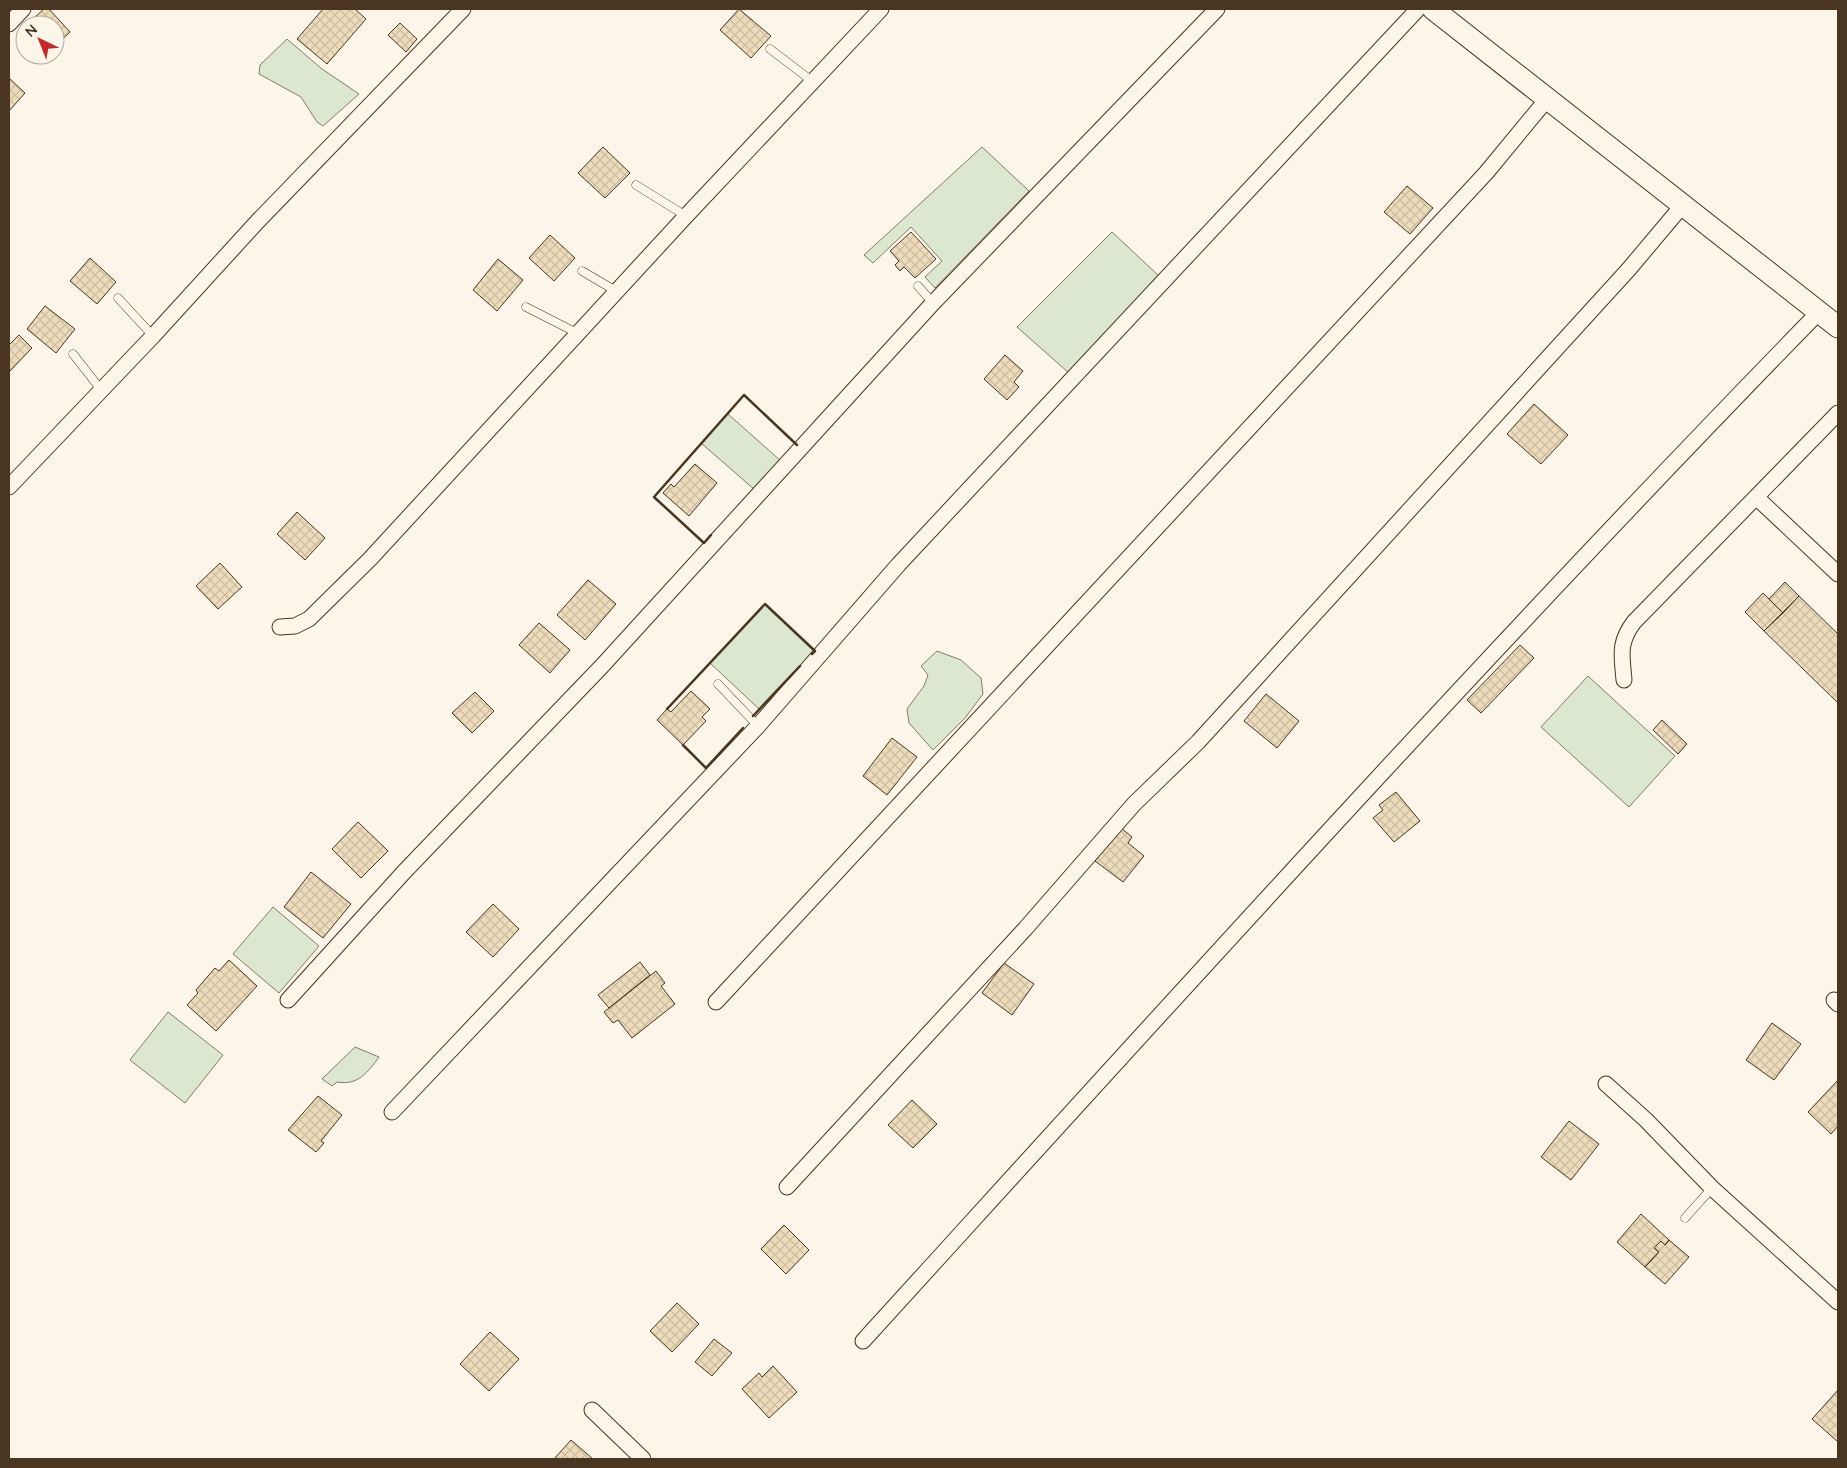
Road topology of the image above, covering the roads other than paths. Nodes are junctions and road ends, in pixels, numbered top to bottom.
1 (23, 9) edge
2 (462, 9) edge
3 (881, 9) edge
4 (1217, 9) edge
5 (1418, 9) edge
6 (1433, 9) edge
7 (9, 24) edge
8 (770, 49) dead end
9 (812, 81) junction
10 (1548, 98) junction
11 (636, 185) dead end
12 (1682, 206) junction
13 (686, 216) junction
14 (582, 271) dead end
15 (918, 286) dead end
16 (616, 291) junction
17 (118, 298) dead end
18 (932, 304) junction
19 (526, 307) dead end
20 (1820, 312) junction
21 (1838, 327) edge
22 (577, 333) junction
23 (153, 336) junction
24 (73, 354) dead end
25 (102, 391) junction
26 (1838, 413) edge
27 (9, 487) edge
28 (1756, 497) junction
29 (1838, 574) edge
30 (280, 627) dead end
31 (1624, 680) dead end
32 (718, 684) dead end
33 (758, 726) junction
34 (288, 1000) dead end
35 (716, 1002) dead end
36 (1606, 1084) dead end
37 (392, 1112) dead end
38 (787, 1187) dead end
39 (1712, 1188) junction
40 (1685, 1218) dead end
41 (1838, 1302) edge
42 (863, 1341) dead end
43 (592, 1410) dead end
44 (643, 1459) edge

1 - 7 street
2 - 23 street
3 - 9 street
4 - 18 street
5 - 33 street
6 - 10 street
8 - 9 lane
9 - 13 street
10 - 12 street
10 - 35 street
11 - 13 lane
12 - 20 street
12 - 38 street
13 - 16 street
14 - 16 lane
15 - 18 lane
16 - 22 street
17 - 23 lane
18 - 34 street
19 - 22 lane
20 - 21 street
20 - 42 street
22 - 30 street
23 - 25 street
24 - 25 lane
25 - 27 street
26 - 28 street
28 - 29 street
28 - 31 street
32 - 33 lane
33 - 37 street
36 - 39 street
39 - 40 lane
39 - 41 street
43 - 44 street

